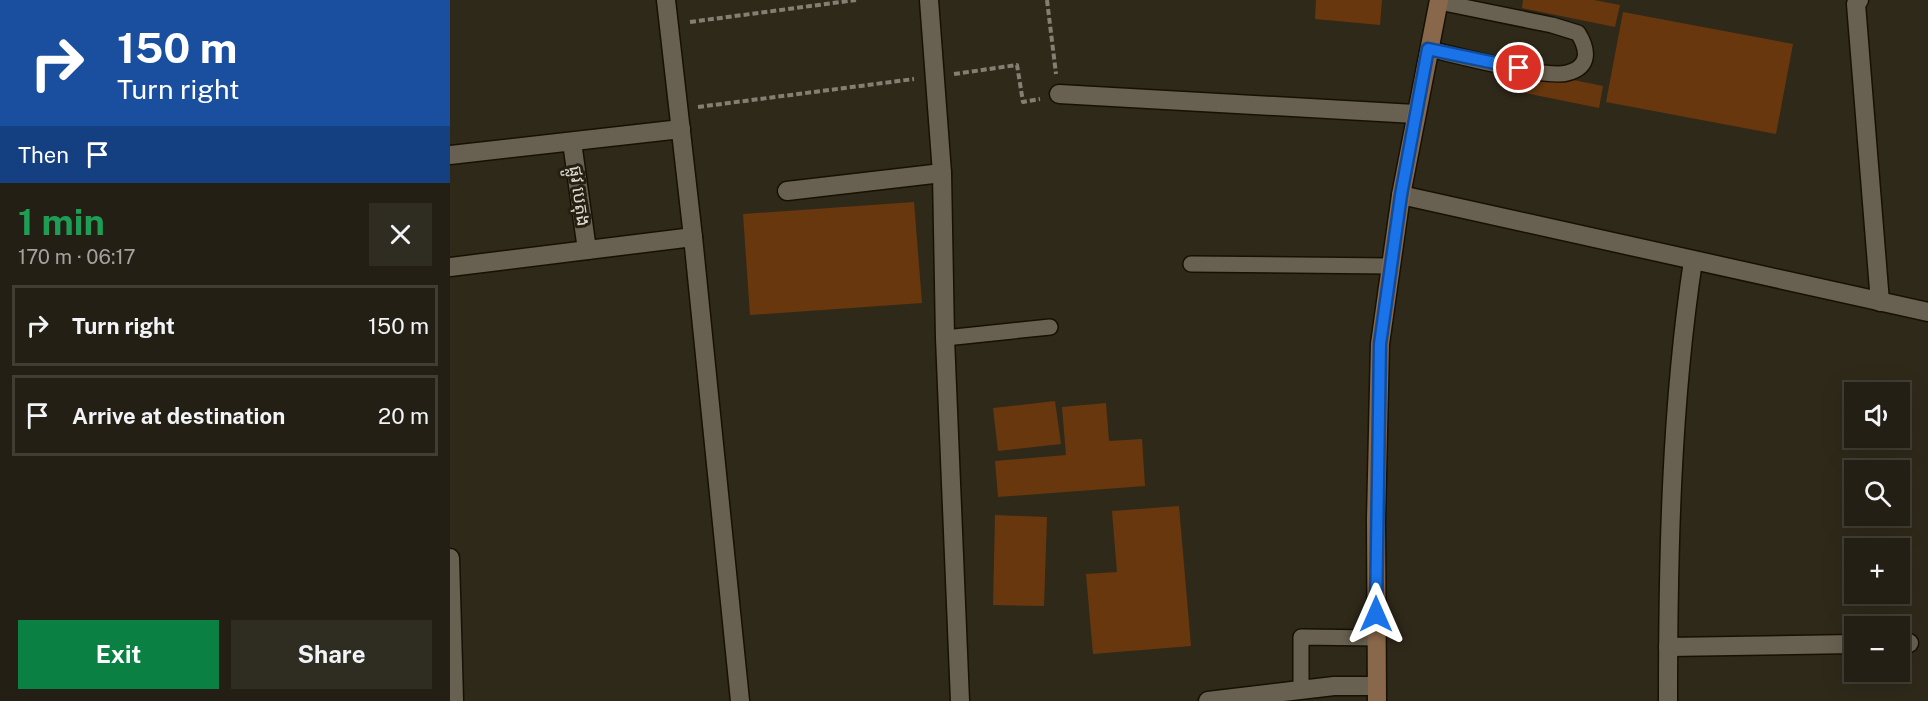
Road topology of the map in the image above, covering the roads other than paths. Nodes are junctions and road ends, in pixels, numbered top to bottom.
1 (666, 0) edge
2 (929, 0) edge
3 (1859, 0) edge
4 (1439, 1) edge
5 (1428, 49) junction
6 (1059, 94) road end
7 (1415, 114) junction
8 (681, 129) junction
9 (572, 142) junction
10 (450, 155) edge
11 (942, 173) junction
12 (787, 190) dead end
13 (1401, 195) junction
14 (693, 237) junction
15 (587, 250) junction
16 (1693, 261) junction
17 (1191, 264) dead end
18 (1390, 266) junction
19 (450, 267) edge
20 (1880, 302) junction
21 (1928, 312) edge
22 (1050, 327) dead end
23 (945, 338) junction
24 (450, 558) edge
25 (1376, 638) junction
26 (1844, 644) edge
27 (1668, 647) junction
28 (1301, 690) junction
29 (1377, 693) edge
30 (454, 701) edge
31 (740, 701) edge
32 (960, 701) edge
33 (1208, 701) edge
34 (1668, 701) edge

1 - 8 street
2 - 11 street
3 - 20 street
4 - 5 main road
4 - 5 lane
5 - 7 main road
6 - 7 street
7 - 13 main road
8 - 9 street
8 - 14 street
9 - 10 street
9 - 15 street, ផ្លូវ បេតុង
11 - 12 street
11 - 23 street
13 - 16 street
13 - 18 main road
14 - 15 street
14 - 31 street
15 - 19 street
16 - 20 street
16 - 27 street
17 - 18 lane
18 - 25 main road
20 - 21 street
22 - 23 lane
23 - 32 street
24 - 30 street
25 - 28 lane
25 - 29 main road
26 - 27 street
27 - 34 street
28 - 29 street
28 - 33 street

